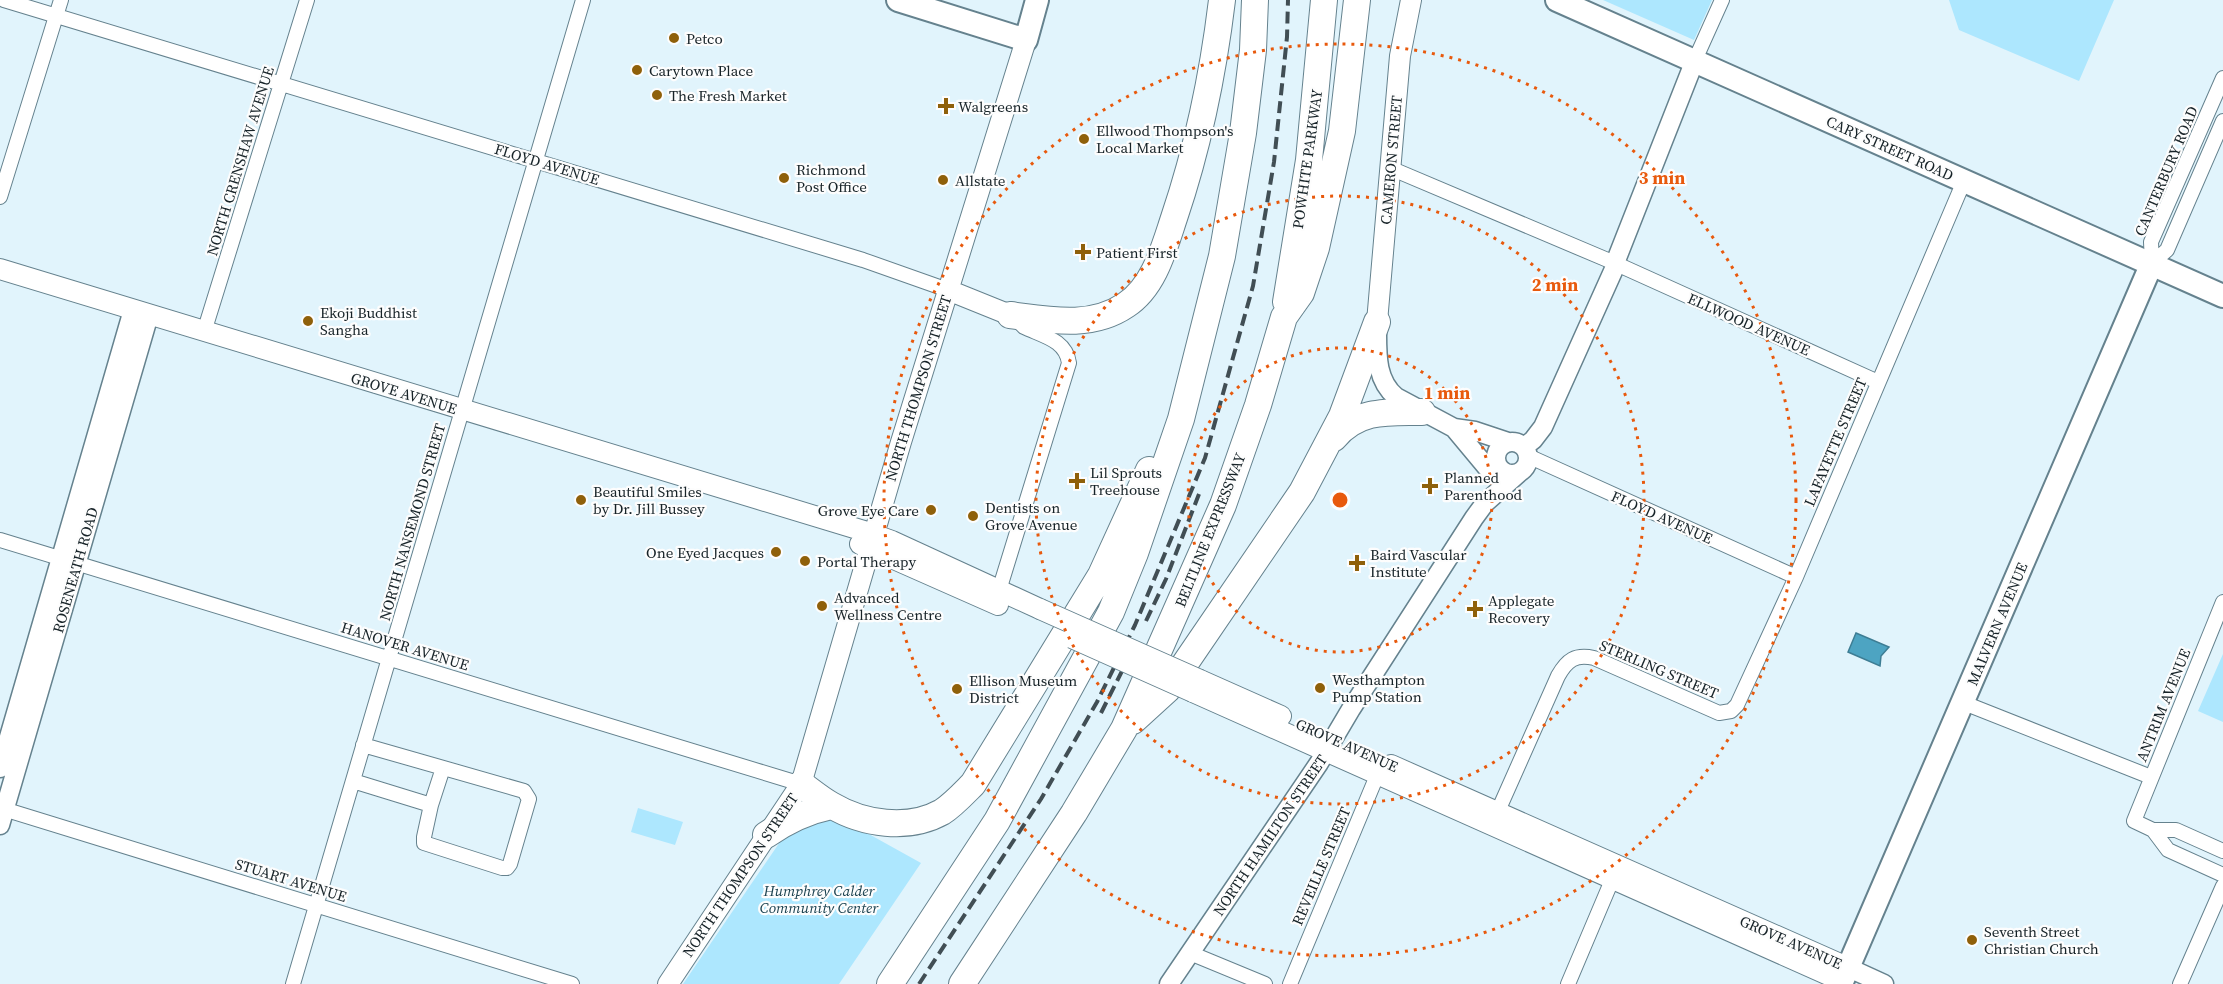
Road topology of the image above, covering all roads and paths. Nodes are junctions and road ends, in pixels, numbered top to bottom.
1 (4, 0) edge
2 (61, 0) edge
3 (307, 0) edge
4 (583, 0) edge
5 (898, 0) edge
6 (1037, 0) edge
7 (1222, 0) edge
8 (1255, 0) edge
9 (1324, 0) edge
10 (1358, 0) edge
11 (1411, 0) edge
12 (1557, 0) edge
13 (1722, 0) edge
14 (56, 16) junction
15 (1026, 39) junction
16 (1695, 60) junction
17 (2223, 78) edge
18 (281, 84) junction
19 (2223, 122) edge
20 (535, 161) junction
21 (1390, 168) junction
22 (1964, 181) junction
23 (0, 197) edge
24 (2152, 263) junction
25 (1616, 264) junction
26 (0, 269) edge
27 (948, 290) junction
28 (2223, 296) edge
29 (141, 312) junction
30 (1011, 315) junction
31 (1284, 317) junction
32 (1377, 322) junction
33 (204, 332) junction
34 (1878, 381) junction
35 (462, 410) junction
36 (1422, 412) junction
37 (1181, 419) junction
38 (1454, 428) junction
39 (1328, 445) junction
40 (1509, 460) junction
41 (1485, 502) junction
42 (0, 540) edge
43 (872, 542) junction
44 (69, 561) junction
45 (1796, 577) junction
46 (997, 597) junction
47 (2223, 602) edge
48 (389, 658) junction
49 (1964, 703) junction
50 (1731, 711) joint
51 (1124, 729) junction
52 (1330, 745) junction
53 (363, 746) junction
54 (1381, 767) junction
55 (0, 768) edge
56 (443, 768) junction
57 (2151, 777) junction
58 (353, 781) junction
59 (801, 783) junction
60 (431, 805) junction
61 (831, 806) junction
62 (2, 814) edge
63 (1495, 818) junction
64 (2153, 830) junction
65 (766, 835) junction
66 (2223, 851) edge
67 (1615, 872) junction
68 (2223, 875) edge
69 (2223, 886) edge
70 (316, 905) junction
71 (1190, 953) junction
72 (1845, 979) edge
73 (293, 984) edge
74 (572, 984) edge
75 (668, 984) edge
76 (890, 984) edge
77 (962, 984) edge
78 (1169, 984) edge
79 (1265, 984) edge
80 (1290, 984) edge
81 (1568, 984) edge
82 (1884, 984) edge
83 (2180, 984) edge

1 - 14 street, FLOYD AVENUE
2 - 14 street
3 - 18 street, NORTH CRENSHAW AVENUE
4 - 20 street, NORTH NANSEMOND STREET
5 - 15 main road
6 - 15 main road
7 - 30 highway
8 - 37 highway
9 - 31 highway, POWHITE PARKWAY
10 - 31 highway, BELTLINE EXPRESSWAY
11 - 21 main road, CAMERON STREET
12 - 16 main road, CARY STREET ROAD
13 - 16 street
14 - 18 street, FLOYD AVENUE
14 - 23 street
15 - 27 main road, NORTH THOMPSON STREET
16 - 22 main road, CARY STREET ROAD
16 - 25 street, NORTH HAMILTON STREET
17 - 24 street, CANTERBURY ROAD
18 - 20 street, FLOYD AVENUE
18 - 33 street, NORTH CRENSHAW AVENUE
19 - 24 street, CANTERBURY ROAD
20 - 27 street, FLOYD AVENUE
20 - 35 street, NORTH NANSEMOND STREET
21 - 25 street, ELLWOOD AVENUE
21 - 32 main road, CAMERON STREET
22 - 24 main road, CARY STREET ROAD
22 - 34 street, LAFAYETTE STREET
24 - 28 main road, CARY STREET ROAD
24 - 49 main road, MALVERN AVENUE
25 - 34 street, ELLWOOD AVENUE
25 - 40 street, NORTH HAMILTON STREET
26 - 29 main road, GROVE AVENUE
27 - 30 main road, FLOYD AVENUE
27 - 43 main road, NORTH THOMPSON STREET
29 - 33 main road, GROVE AVENUE
29 - 44 street, ROSENEATH ROAD
30 - 46 street, FLOYD AVENUE
31 - 51 highway, BELTLINE EXPRESSWAY
32 - 36 street, FLOYD AVENUE
32 - 39 highway
33 - 35 main road, GROVE AVENUE
34 - 45 street, LAFAYETTE STREET
35 - 43 main road, GROVE AVENUE
35 - 48 street, NORTH NANSEMOND STREET
36 - 38 street, FLOYD AVENUE
36 - 39 highway
37 - 61 highway
37 - 76 highway
38 - 40 street, FLOYD AVENUE
38 - 40 street, FLOYD AVENUE
39 - 51 highway
40 - 41 street, NORTH HAMILTON STREET
40 - 41 street, NORTH HAMILTON STREET
40 - 45 street, FLOYD AVENUE
41 - 52 street, NORTH HAMILTON STREET
42 - 44 street, HANOVER AVENUE
43 - 46 main road, GROVE AVENUE
43 - 59 main road, NORTH THOMPSON STREET
44 - 48 street, HANOVER AVENUE
44 - 55 street, ROSENEATH ROAD
44 - 62 street, ROSENEATH ROAD
45 - 50 street, LAFAYETTE STREET
46 - 52 main road, GROVE AVENUE, bridge
47 - 57 street, ANTRIM AVENUE
48 - 53 street, NORTH NANSEMOND STREET
48 - 59 street, HANOVER AVENUE
49 - 57 street
49 - 72 main road, MALVERN AVENUE
50 - 63 street, STERLING STREET
51 - 77 highway, BELTLINE EXPRESSWAY
52 - 54 main road, GROVE AVENUE
52 - 71 street, NORTH HAMILTON STREET
53 - 56 street
53 - 58 street, NORTH NANSEMOND STREET
54 - 63 main road, GROVE AVENUE
54 - 80 street, REVEILLE STREET
56 - 60 street
56 - 60 street
57 - 64 street, ANTRIM AVENUE
58 - 60 street
58 - 70 street, NORTH NANSEMOND STREET
59 - 61 highway
59 - 65 main road, NORTH THOMPSON STREET
61 - 65 highway
62 - 70 street, STUART AVENUE
63 - 67 main road, GROVE AVENUE
64 - 66 street
64 - 68 street
65 - 75 main road, NORTH THOMPSON STREET
67 - 72 main road, GROVE AVENUE
67 - 81 street
69 - 83 street
70 - 73 street, NORTH NANSEMOND STREET
70 - 74 street, STUART AVENUE
71 - 78 street, NORTH HAMILTON STREET
71 - 79 street
72 - 82 street, GROVE AVENUE

